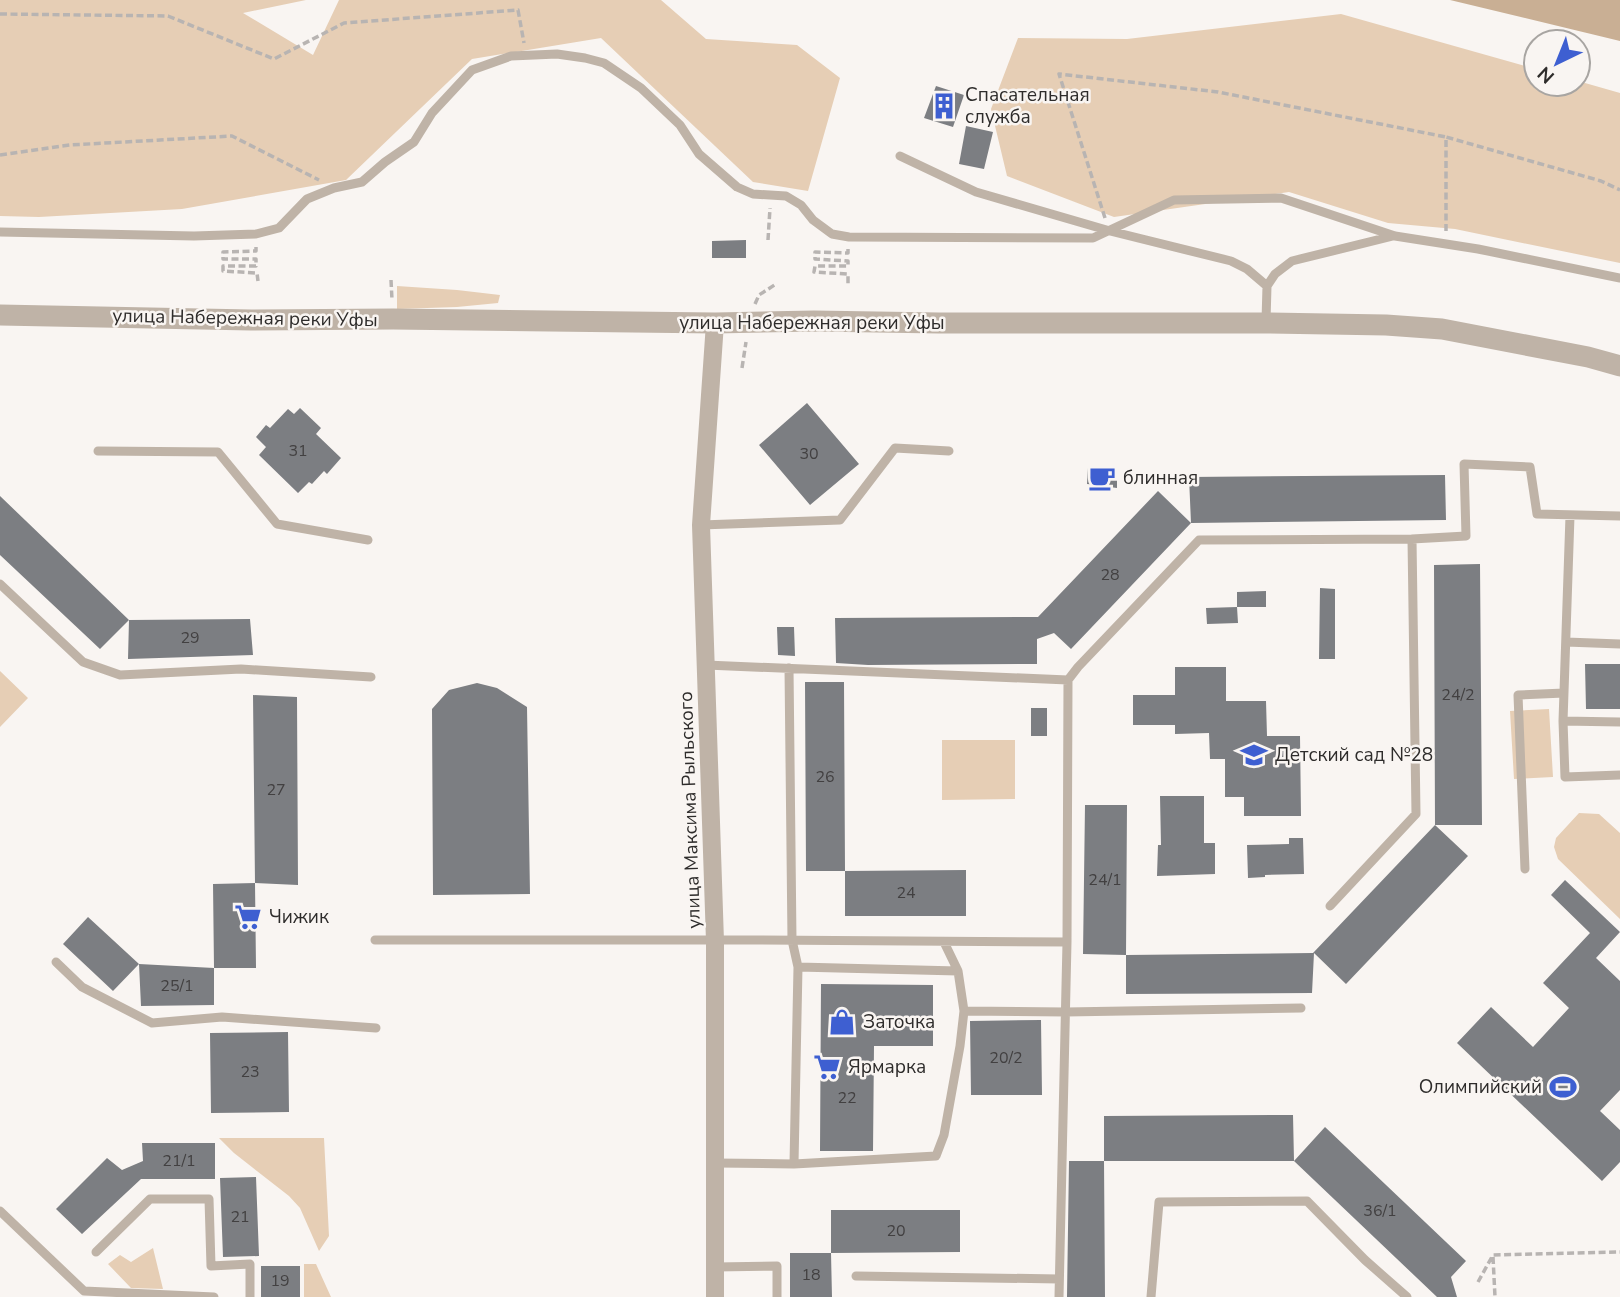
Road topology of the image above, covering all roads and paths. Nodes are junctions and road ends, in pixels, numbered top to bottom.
1 (0, 14) edge
2 (527, 55) junction
3 (1447, 137) junction
4 (0, 155) edge
5 (900, 156) dead end
6 (334, 188) junction
7 (1620, 190) edge
8 (771, 202) dead end
9 (1110, 231) junction
10 (0, 232) edge
11 (1395, 236) junction
12 (256, 240) dead end
13 (768, 240) dead end
14 (848, 243) dead end
15 (1446, 244) junction
16 (1620, 278) edge
17 (258, 281) dead end
18 (848, 285) dead end
19 (1267, 286) junction
20 (0, 315) edge
21 (715, 323) junction
22 (1266, 323) junction
23 (1620, 366) edge
24 (99, 451) dead end
25 (949, 451) dead end
26 (1570, 516) junction
27 (1620, 516) edge
28 (701, 525) junction
29 (1412, 539) junction
30 (368, 540) dead end
31 (0, 584) edge
32 (1566, 642) junction
33 (1620, 644) edge
34 (706, 665) junction
35 (789, 668) junction
36 (371, 677) dead end
37 (1068, 680) junction
38 (1564, 693) junction
39 (1563, 721) junction
40 (1620, 722) edge
41 (1620, 775) edge
42 (1525, 869) dead end
43 (1330, 906) dead end
44 (374, 940) dead end
45 (792, 940) junction
46 (715, 941) junction
47 (944, 942) junction
48 (1067, 942) junction
49 (56, 962) dead end
50 (798, 967) junction
51 (958, 971) junction
52 (1301, 1008) dead end
53 (964, 1012) junction
54 (1066, 1012) junction
55 (376, 1028) dead end
56 (715, 1163) junction
57 (794, 1164) junction
58 (0, 1211) edge
59 (96, 1252) dead end
60 (1620, 1252) edge
61 (1493, 1255) junction
62 (715, 1267) junction
63 (856, 1276) dead end
64 (1059, 1279) junction
65 (1478, 1282) dead end
66 (214, 1297) edge
67 (250, 1297) edge
68 (715, 1297) edge
69 (777, 1297) edge
70 (1059, 1297) edge
71 (1151, 1297) edge
72 (1407, 1297) edge
73 (1495, 1297) edge

1 - 2 path
2 - 6 lane
2 - 9 lane
3 - 7 path
3 - 9 path
3 - 15 path
4 - 6 path
5 - 9 lane
6 - 10 lane
8 - 13 path
9 - 11 lane
9 - 19 lane
11 - 15 lane
11 - 19 lane
12 - 17 path
14 - 18 path
15 - 16 lane
19 - 22 lane
20 - 21 street, улица Набережная реки Уфы
21 - 22 street, улица Набережная реки Уфы
21 - 28 street, улица Максима Рыльского
22 - 23 street, улица Набережная реки Уфы
24 - 30 lane
25 - 28 lane
26 - 27 lane
26 - 29 lane
26 - 32 lane
28 - 34 street, улица Максима Рыльского
29 - 37 lane
29 - 43 lane
31 - 36 lane
32 - 33 lane
32 - 38 lane
34 - 35 lane
34 - 46 street, улица Максима Рыльского
35 - 37 lane
35 - 45 lane
37 - 48 lane
38 - 39 lane
38 - 42 lane
39 - 40 lane
39 - 41 lane
44 - 46 lane
45 - 46 lane
45 - 47 lane
45 - 50 lane
46 - 56 street, улица Максима Рыльского
47 - 48 lane
47 - 51 lane
48 - 54 lane
49 - 55 lane
50 - 51 lane
50 - 57 lane
51 - 53 lane
52 - 54 lane
53 - 54 lane
53 - 57 lane
54 - 64 lane
56 - 57 lane
56 - 62 street, улица Максима Рыльского
58 - 66 lane
59 - 67 lane
60 - 61 path
61 - 65 path
61 - 73 path
62 - 68 street, улица Максима Рыльского
62 - 69 lane
63 - 64 lane
64 - 70 lane
71 - 72 lane

